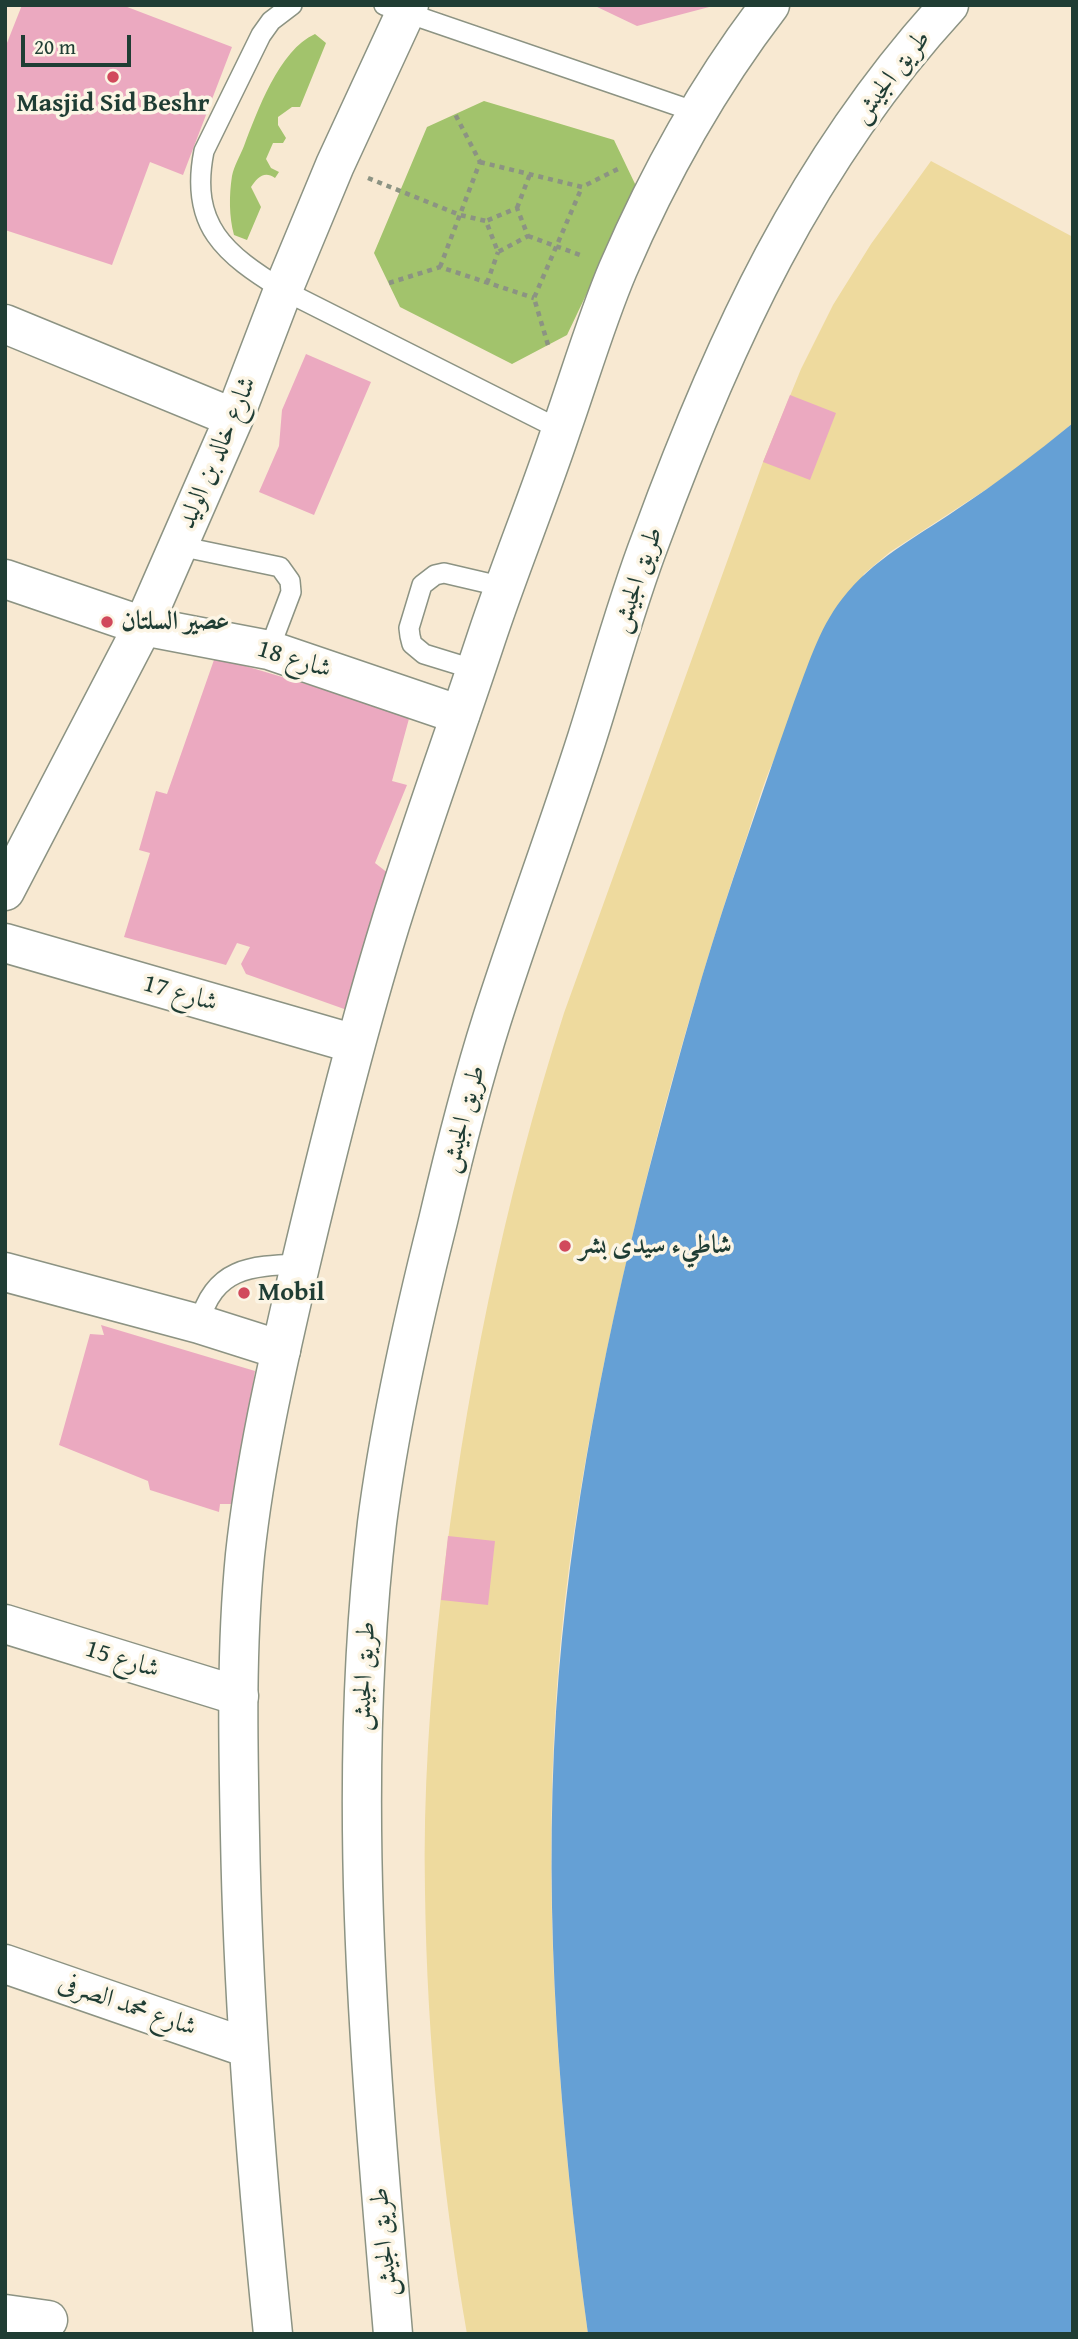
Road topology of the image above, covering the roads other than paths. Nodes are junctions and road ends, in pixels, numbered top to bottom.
1 (292, 5) edge
2 (770, 5) edge
3 (949, 5) edge
4 (400, 8) edge
5 (699, 113) junction
6 (283, 290) junction
7 (5, 324) edge
8 (234, 418) junction
9 (561, 430) junction
10 (179, 546) junction
11 (5, 579) edge
12 (504, 587) junction
13 (143, 626) junction
14 (269, 650) junction
15 (476, 670) junction
16 (460, 715) junction
17 (5, 891) edge
18 (5, 943) edge
19 (355, 1044) junction
20 (301, 1264) junction
21 (5, 1272) edge
22 (199, 1324) junction
23 (281, 1350) junction
24 (5, 1624) edge
25 (239, 1696) junction
26 (5, 1964) edge
27 (248, 2048) junction
28 (5, 2314) edge
29 (48, 2320) dead end
30 (273, 2334) edge
31 (393, 2334) edge

1 - 6 lane
2 - 5 main road
3 - 31 main road, طريق الجيش
4 - 5 lane
4 - 6 main road, شارع خالد بن الوليد
5 - 9 main road
6 - 8 main road, شارع خالد بن الوليد
6 - 9 lane
7 - 8 main road
8 - 10 main road, شارع خالد بن الوليد
9 - 12 main road
10 - 13 main road, شارع خالد بن الوليد
10 - 14 lane
11 - 13 main road, شارع 18
12 - 15 main road
12 - 15 lane
13 - 14 main road, شارع 18
13 - 17 main road, شارع خالد بن الوليد
14 - 16 main road, شارع 18
15 - 16 main road
16 - 19 main road
18 - 19 main road, شارع 17
19 - 20 main road
20 - 22 lane
20 - 23 main road
21 - 22 main road
22 - 23 main road
23 - 25 main road
24 - 25 main road, شارع 15
25 - 27 main road
26 - 27 main road, شارع محمد الصرفى
27 - 30 main road
28 - 29 main road

